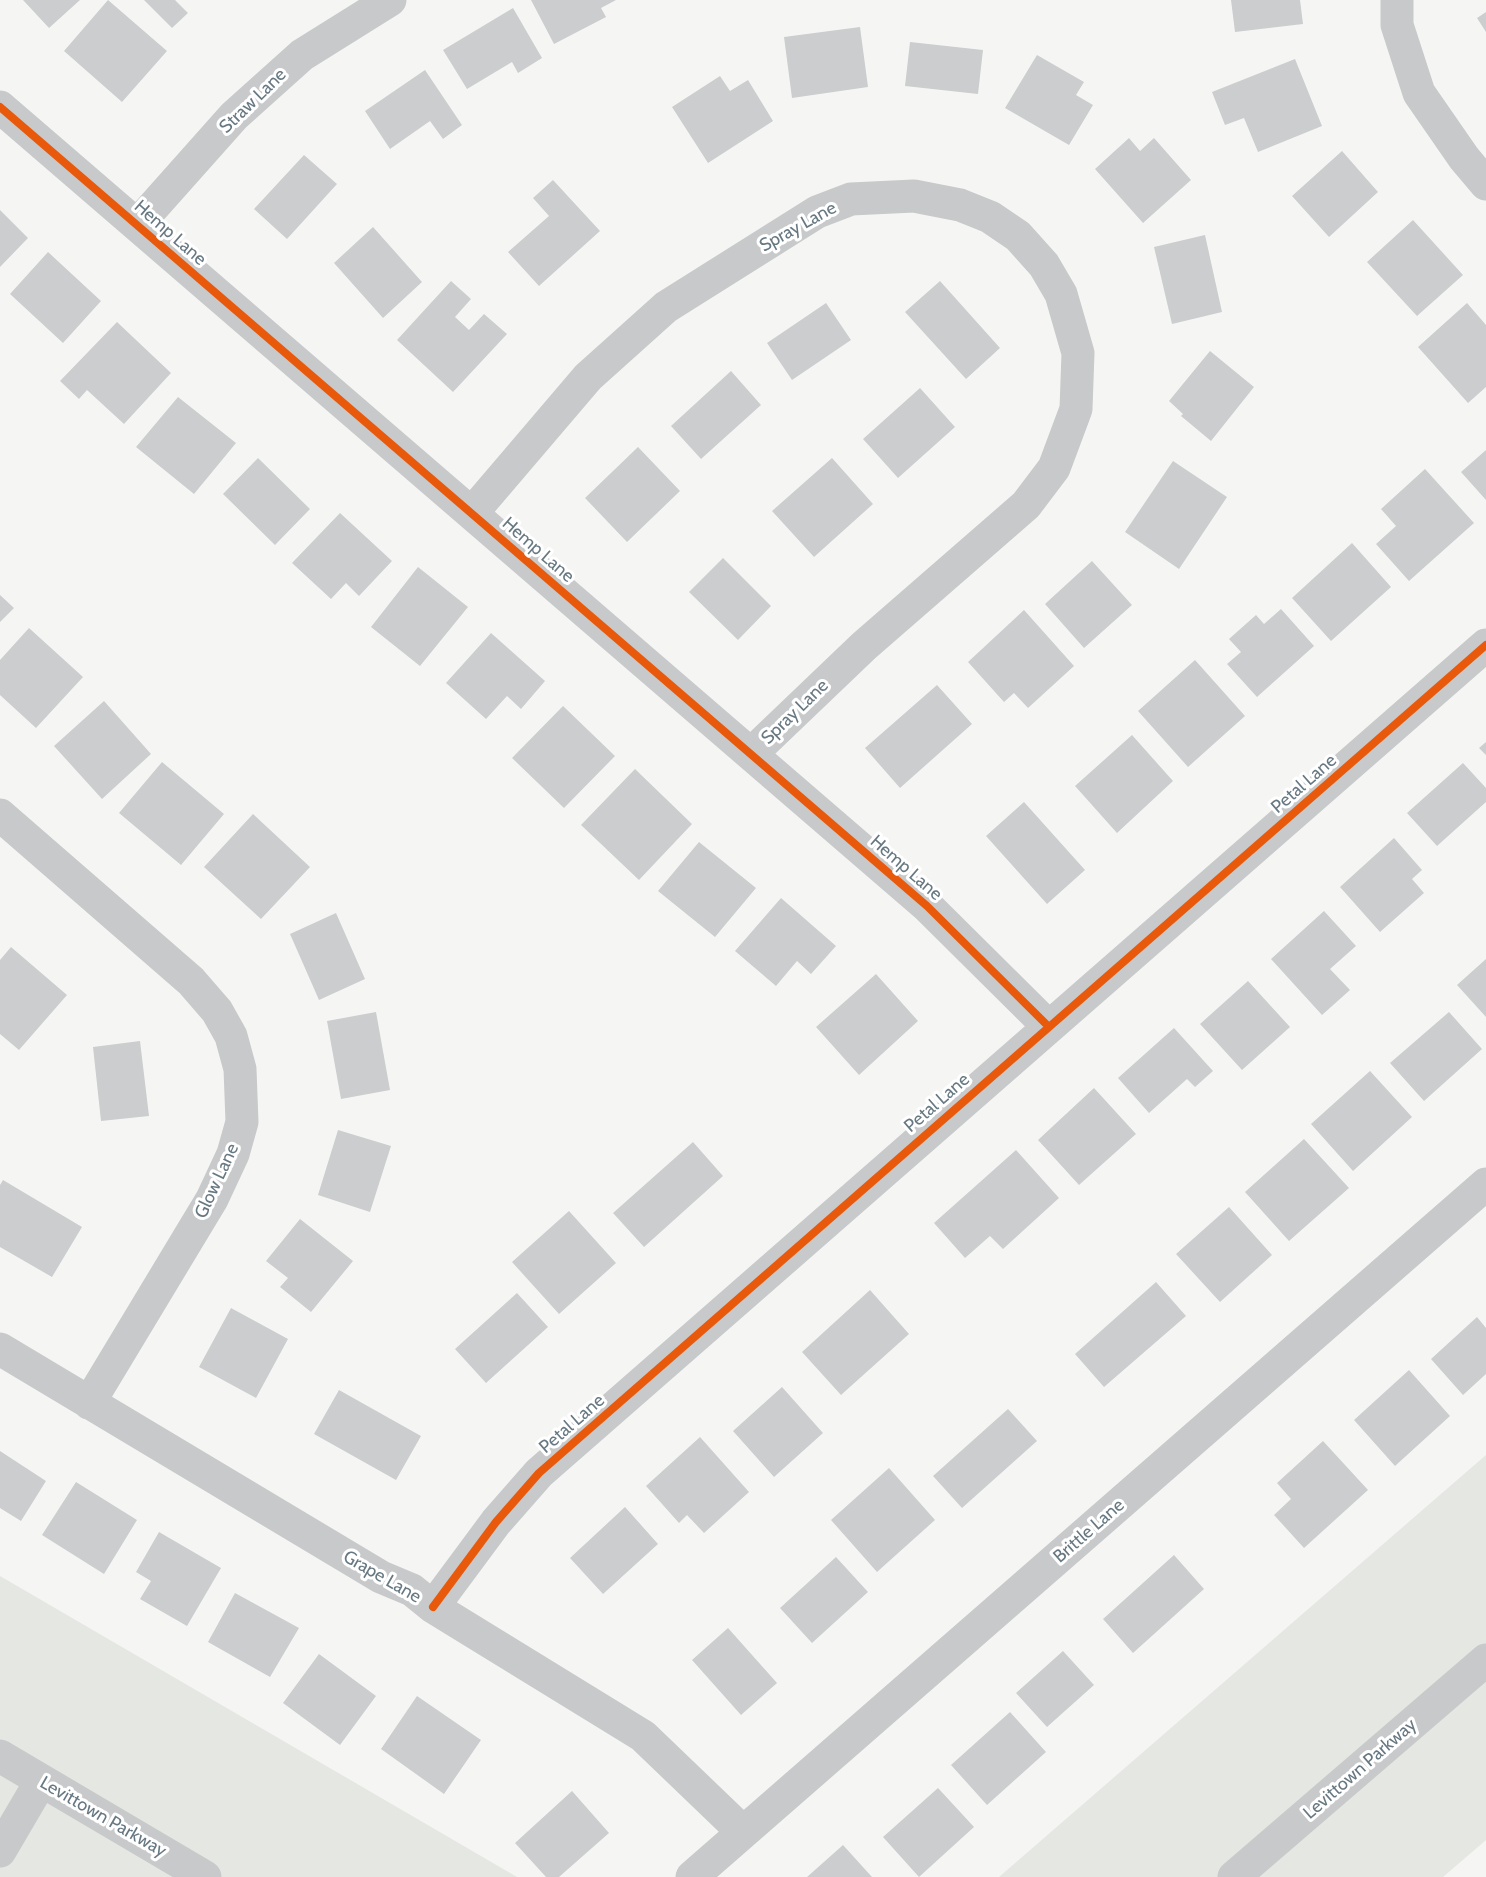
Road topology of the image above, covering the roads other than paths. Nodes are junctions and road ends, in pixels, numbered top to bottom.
1 (390, 0) edge
2 (1397, 0) edge
3 (0, 107) edge
4 (1486, 184) edge
5 (137, 225) junction
6 (472, 513) junction
7 (1486, 645) edge
8 (751, 754) junction
9 (0, 815) edge
10 (1048, 1026) junction
11 (1486, 1184) edge
12 (0, 1349) edge
13 (89, 1403) junction
14 (433, 1607) junction
15 (1486, 1660) edge
16 (0, 1756) edge
17 (41, 1781) junction
18 (743, 1832) junction
19 (0, 1851) edge
20 (205, 1877) edge
21 (692, 1877) edge
22 (1234, 1877) edge

1 - 5 street, Straw Lane
2 - 4 street
3 - 5 street, Hemp Lane
5 - 6 street, Hemp Lane
6 - 8 street, Hemp Lane
6 - 8 street, Spray Lane
7 - 10 street, Petal Lane
8 - 10 street, Hemp Lane
9 - 13 street, Glow Lane
10 - 14 street, Petal Lane
11 - 18 street, Brittle Lane
12 - 13 street, Grape Lane
13 - 14 street, Grape Lane
14 - 18 street, Grape Lane
15 - 22 street, Levittown Parkway
16 - 17 street, Levittown Parkway
17 - 19 street
17 - 20 street, Levittown Parkway
18 - 21 street, Brittle Lane

